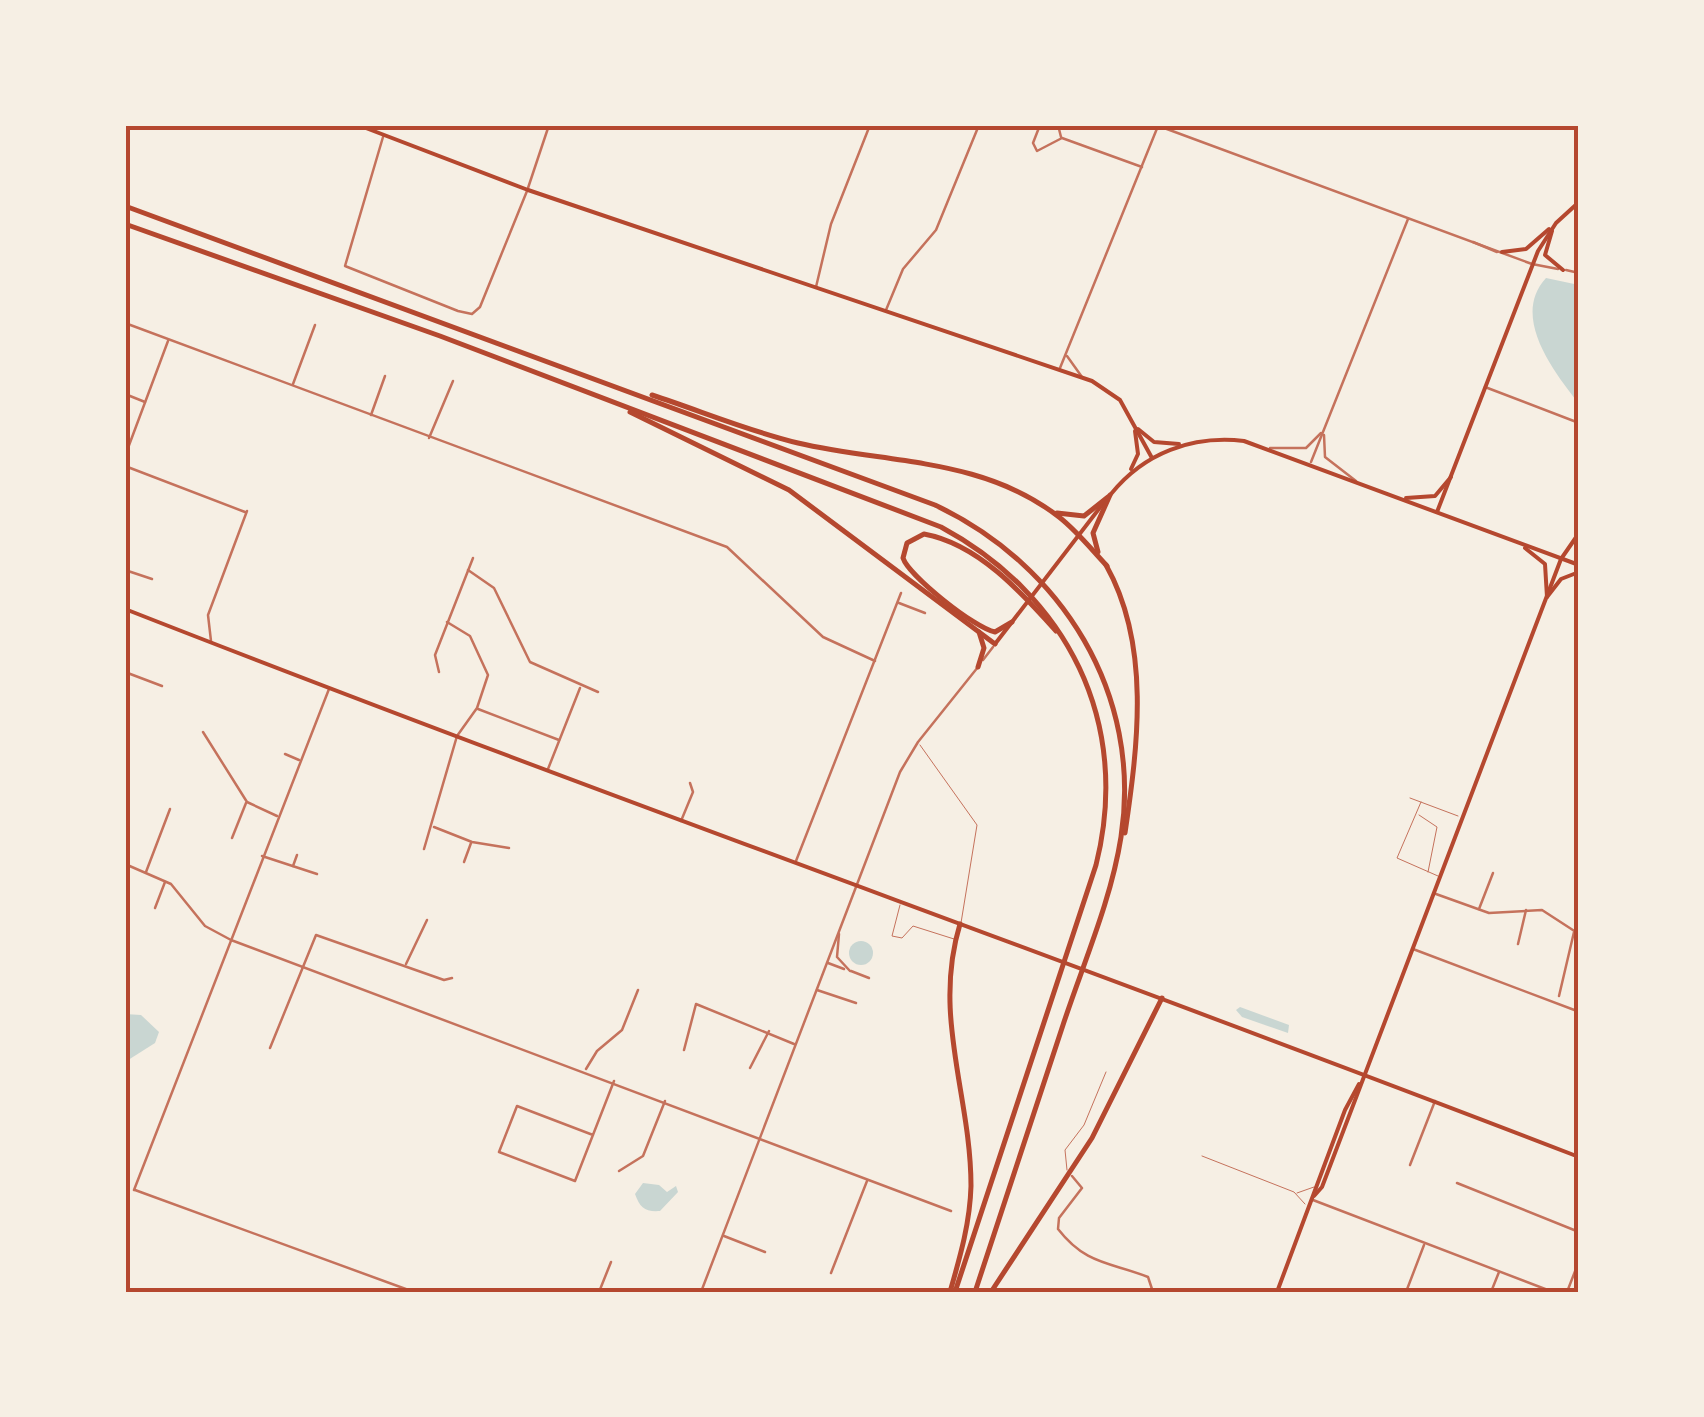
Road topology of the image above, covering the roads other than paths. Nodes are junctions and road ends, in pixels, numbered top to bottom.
1 (358, 125) edge
2 (549, 125) edge
3 (870, 125) edge
4 (979, 125) edge
5 (1040, 125) edge
6 (1058, 125) edge
7 (1157, 126) edge
8 (384, 135) junction
9 (1062, 138) junction
10 (1142, 167) junction
11 (528, 190) junction
12 (1579, 202) edge
13 (125, 206) edge
14 (1408, 218) junction
15 (1556, 222) junction
16 (125, 224) edge
17 (1500, 252) junction
18 (1532, 264) junction
19 (1563, 270) junction
20 (1579, 273) edge
21 (816, 289) junction
22 (886, 311) junction
23 (125, 323) edge
24 (315, 325) dead end
25 (169, 340) junction
26 (1067, 352) junction
27 (1060, 370) junction
28 (385, 376) dead end
29 (1084, 378) junction
30 (602, 379) junction
31 (453, 381) dead end
32 (292, 386) junction
33 (1484, 386) junction
34 (125, 394) edge
35 (596, 396) junction
36 (146, 402) junction
37 (370, 416) junction
38 (1579, 423) edge
39 (1134, 426) junction
40 (1324, 428) junction
41 (429, 438) junction
42 (1186, 444) junction
43 (1270, 448) junction
44 (125, 456) edge
45 (1152, 458) junction
46 (1310, 464) junction
47 (125, 466) edge
48 (1451, 477) junction
49 (1124, 479) junction
50 (1356, 481) junction
51 (1110, 494) junction
52 (1403, 499) junction
53 (1046, 508) junction
54 (1437, 512) junction
55 (1579, 533) edge
56 (1080, 535) junction
57 (1518, 542) junction
58 (472, 558) dead end
59 (1561, 559) junction
60 (1107, 566) junction
61 (1579, 569) edge
62 (125, 570) edge
63 (468, 570) junction
64 (152, 580) dead end
65 (901, 593) dead end
66 (1547, 597) junction
67 (898, 602) junction
68 (125, 609) edge
69 (925, 613) dead end
70 (448, 622) junction
71 (1012, 622) junction
72 (970, 623) junction
73 (1064, 640) junction
74 (210, 642) junction
75 (995, 644) junction
76 (874, 661) junction
77 (978, 666) junction
78 (125, 672) edge
79 (440, 672) dead end
80 (582, 685) junction
81 (162, 686) dead end
82 (329, 689) junction
83 (598, 692) dead end
84 (477, 708) junction
85 (204, 732) dead end
86 (457, 736) junction
87 (560, 740) junction
88 (918, 742) junction
89 (284, 754) dead end
90 (300, 760) junction
91 (548, 770) junction
92 (690, 784) dead end
93 (1410, 798) dead end
94 (247, 802) junction
95 (1421, 802) junction
96 (170, 809) dead end
97 (1416, 814) junction
98 (278, 816) junction
99 (1462, 817) junction
100 (681, 822) junction
101 (432, 826) junction
102 (232, 838) dead end
103 (472, 842) junction
104 (424, 848) dead end
105 (509, 848) dead end
106 (297, 854) dead end
107 (262, 856) junction
108 (464, 862) dead end
109 (795, 863) junction
110 (125, 864) edge
111 (292, 867) junction
112 (146, 872) junction
113 (1428, 872) junction
114 (1493, 873) dead end
115 (317, 874) dead end
116 (1440, 877) junction
117 (1111, 878) junction
118 (165, 881) junction
119 (856, 886) junction
120 (1433, 893) junction
121 (901, 902) junction
122 (155, 908) dead end
123 (1526, 909) junction
124 (1478, 910) junction
125 (427, 920) dead end
126 (960, 924) junction
127 (1574, 930) junction
128 (839, 932) junction
129 (1579, 934) edge
130 (957, 939) junction
131 (231, 940) junction
132 (1518, 944) dead end
133 (1412, 948) junction
134 (828, 963) junction
135 (406, 965) junction
136 (302, 966) junction
137 (850, 971) junction
138 (452, 978) dead end
139 (869, 978) dead end
140 (638, 990) dead end
141 (817, 990) junction
142 (1558, 996) dead end
143 (1162, 998) junction
144 (856, 1002) dead end
145 (1577, 1011) edge
146 (769, 1031) junction
147 (795, 1044) junction
148 (270, 1048) dead end
149 (684, 1050) dead end
150 (750, 1068) dead end
151 (586, 1070) junction
152 (1106, 1072) dead end
153 (1364, 1074) junction
154 (1360, 1083) junction
155 (613, 1084) junction
156 (666, 1100) junction
157 (1435, 1101) junction
158 (593, 1135) junction
159 (760, 1136) junction
160 (1202, 1156) dead end
161 (1579, 1156) edge
162 (1410, 1165) dead end
163 (619, 1171) dead end
164 (1070, 1175) junction
165 (867, 1179) junction
166 (1457, 1183) dead end
167 (1315, 1186) junction
168 (1294, 1192) junction
169 (1312, 1200) junction
170 (951, 1211) dead end
171 (1579, 1232) edge
172 (722, 1236) junction
173 (1424, 1243) junction
174 (765, 1252) dead end
175 (1579, 1261) edge
176 (610, 1262) dead end
177 (831, 1272) dead end
178 (1499, 1272) junction
179 (1569, 1291) edge
180 (414, 1292) edge
181 (599, 1292) edge
182 (700, 1292) edge
183 (952, 1292) edge
184 (975, 1292) edge
185 (990, 1292) edge
186 (1153, 1292) edge
187 (1278, 1292) edge
188 (1406, 1292) edge
189 (1491, 1292) edge
190 (1553, 1292) edge

1 - 8 main road
2 - 11 street
3 - 21 street
4 - 22 street
5 - 9 street
6 - 9 street
7 - 10 street
7 - 14 street
8 - 11 main road
8 - 11 street
9 - 10 street
10 - 26 street
11 - 21 main road
12 - 15 main road
13 - 30 highway
14 - 17 street
14 - 40 street
15 - 17 main road
15 - 18 main road
15 - 19 main road
16 - 35 highway
17 - 18 street
18 - 19 street
18 - 33 main road
19 - 20 street
21 - 22 main road
22 - 27 main road
23 - 25 street
24 - 32 street
25 - 32 street
25 - 36 street
26 - 27 street
26 - 29 street
27 - 29 main road
28 - 37 street
29 - 39 main road
30 - 53 highway
30 - 117 highway
31 - 41 street
32 - 37 street
33 - 38 street
33 - 48 main road
34 - 36 street
35 - 72 highway
35 - 73 highway
36 - 44 street
37 - 41 street
39 - 42 main road
39 - 45 main road
39 - 49 main road
40 - 43 street
40 - 46 street
40 - 50 street
41 - 76 street
42 - 43 main road
42 - 45 main road
43 - 46 main road
45 - 49 main road
46 - 50 main road
47 - 74 street
48 - 52 main road
48 - 54 main road
49 - 51 main road
50 - 52 main road
51 - 53 highway
51 - 56 main road
51 - 60 highway
52 - 54 main road
53 - 56 highway
54 - 57 main road
55 - 59 main road
56 - 60 highway
56 - 71 main road
57 - 59 main road
57 - 66 main road
58 - 63 street
59 - 61 main road
59 - 66 main road
60 - 117 highway
61 - 66 main road
62 - 64 street
63 - 70 street
63 - 80 street
65 - 67 street
66 - 99 main road
67 - 69 street
67 - 76 street
68 - 74 main road
70 - 79 street
70 - 84 street
71 - 73 highway
71 - 75 main road
72 - 75 highway
72 - 77 highway
73 - 183 highway
74 - 82 main road
75 - 77 street
76 - 109 street
77 - 88 street
78 - 81 street
80 - 83 street
80 - 87 street
82 - 86 main road
82 - 90 street
84 - 86 street
84 - 87 street
85 - 94 street
86 - 91 main road
86 - 101 street
87 - 91 street
88 - 119 street
88 - 126 lane
89 - 90 street
90 - 98 street
91 - 100 main road
92 - 100 street
93 - 95 lane
94 - 98 street
94 - 102 street
95 - 97 lane
95 - 99 lane
96 - 112 street
97 - 113 lane
97 - 113 lane
98 - 107 street
99 - 116 main road
100 - 109 main road
101 - 103 street
101 - 104 street
103 - 105 street
103 - 108 street
106 - 111 street
107 - 111 street
107 - 131 street
109 - 119 main road
110 - 112 street
111 - 115 street
112 - 118 street
113 - 116 lane
114 - 124 street
116 - 120 main road
117 - 184 highway
118 - 122 street
118 - 131 street
119 - 121 main road
119 - 128 street
120 - 124 street
120 - 133 main road
121 - 126 main road
121 - 130 lane
123 - 124 street
123 - 127 street
123 - 132 street
125 - 135 street
126 - 130 highway
126 - 143 main road
127 - 129 street
127 - 142 street
128 - 134 street
128 - 137 street
130 - 183 highway
131 - 136 street
131 - 180 street
133 - 145 street
133 - 153 main road
134 - 137 street
134 - 141 street
135 - 136 street
135 - 138 street
136 - 148 street
136 - 151 street
137 - 139 street
140 - 151 street
141 - 144 street
141 - 147 street
143 - 153 main road
143 - 164 highway
146 - 147 street
146 - 149 street
146 - 150 street
147 - 159 street
151 - 155 street
152 - 164 lane
153 - 154 main road
153 - 157 main road
154 - 167 main road
154 - 169 main road
155 - 156 street
155 - 158 street
156 - 159 street
156 - 163 street
157 - 161 main road
157 - 162 street
158 - 158 street
159 - 165 street
159 - 172 street
160 - 168 lane
164 - 185 highway
164 - 186 street
165 - 170 street
165 - 177 street
166 - 171 street
167 - 168 lane
167 - 169 main road
168 - 169 lane
169 - 173 street
169 - 187 main road
172 - 174 street
172 - 182 street
173 - 178 street
173 - 188 street
175 - 179 street
176 - 181 street
178 - 189 street
178 - 190 street

